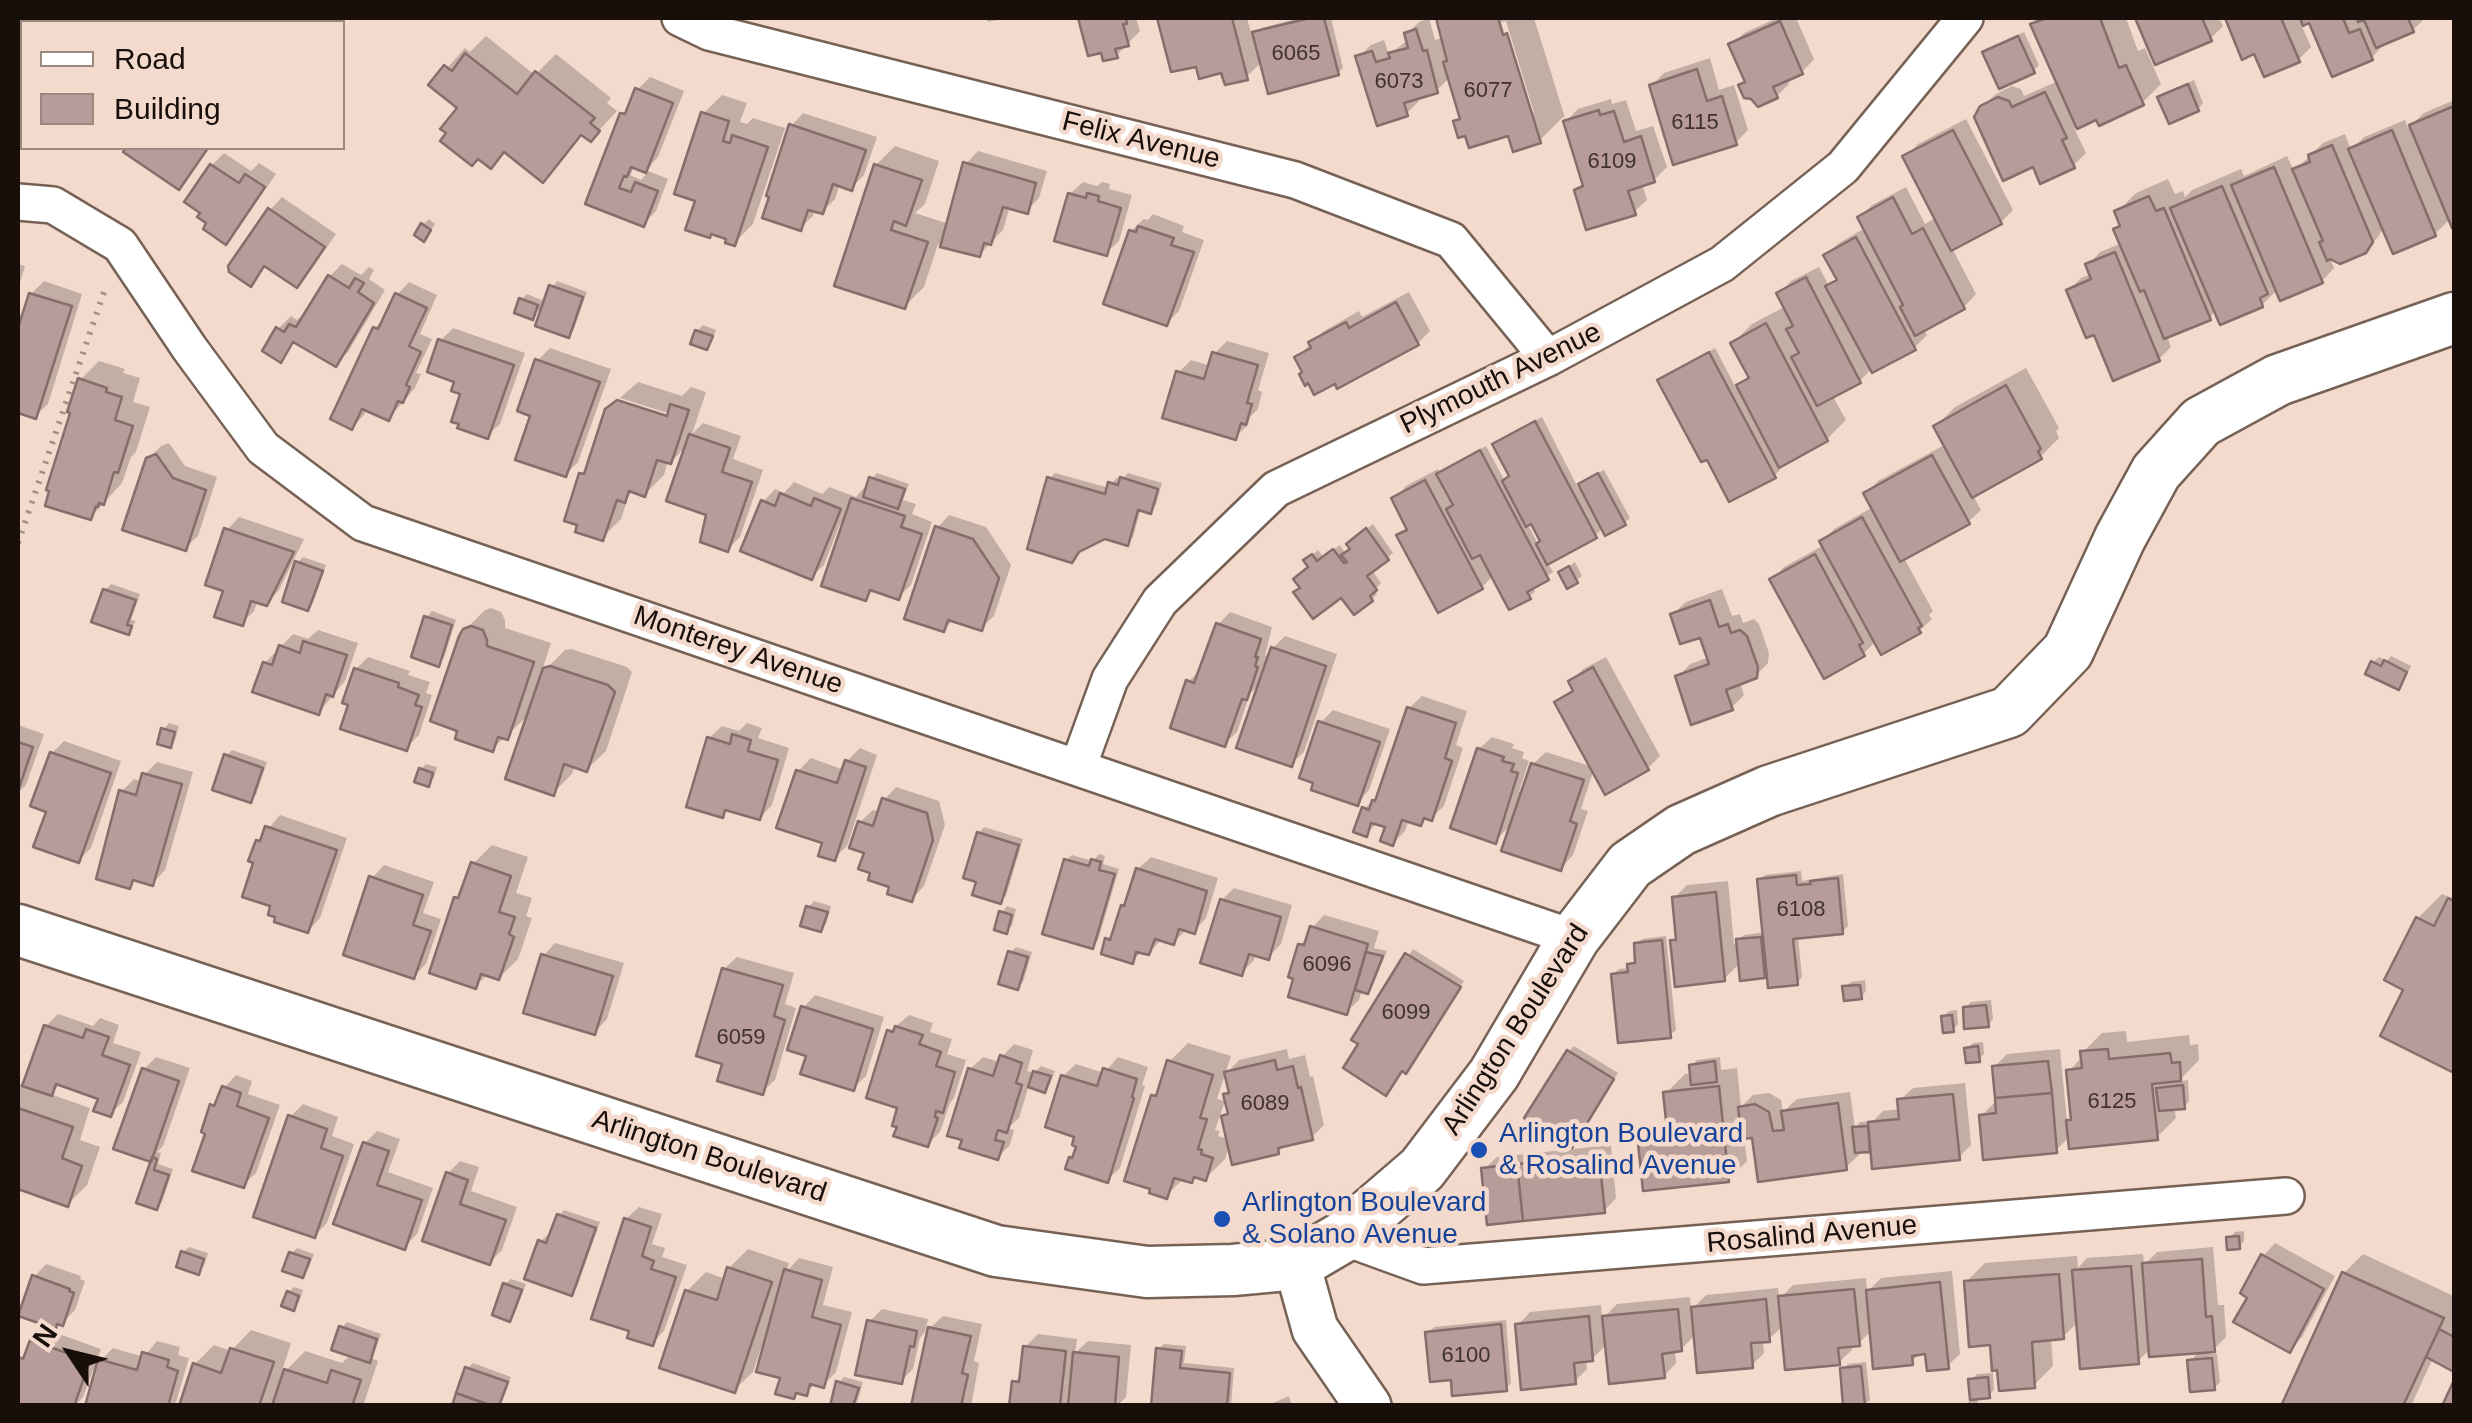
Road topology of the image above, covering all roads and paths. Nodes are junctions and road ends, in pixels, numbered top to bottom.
1 (680, 18) edge
2 (1966, 18) edge
3 (18, 202) edge
4 (120, 246) junction
5 (2454, 318) edge
6 (1548, 358) junction
7 (18, 543) edge
8 (1078, 767) junction
9 (18, 930) edge
10 (1574, 938) junction
11 (2286, 1196) dead end
12 (1342, 1237) junction
13 (1297, 1264) junction
14 (1368, 1406) edge

1 - 6 street, Felix Avenue
2 - 6 street, Plymouth Avenue
3 - 4 street, Monterey Avenue
4 - 7 path
4 - 8 street, Monterey Avenue
5 - 10 main road, Arlington Boulevard
6 - 8 street, Plymouth Avenue
8 - 10 street, Monterey Avenue
9 - 13 main road, Arlington Boulevard
10 - 12 main road, Arlington Boulevard
11 - 12 street, Rosalind Avenue
12 - 13 main road, Arlington Boulevard
13 - 14 street

